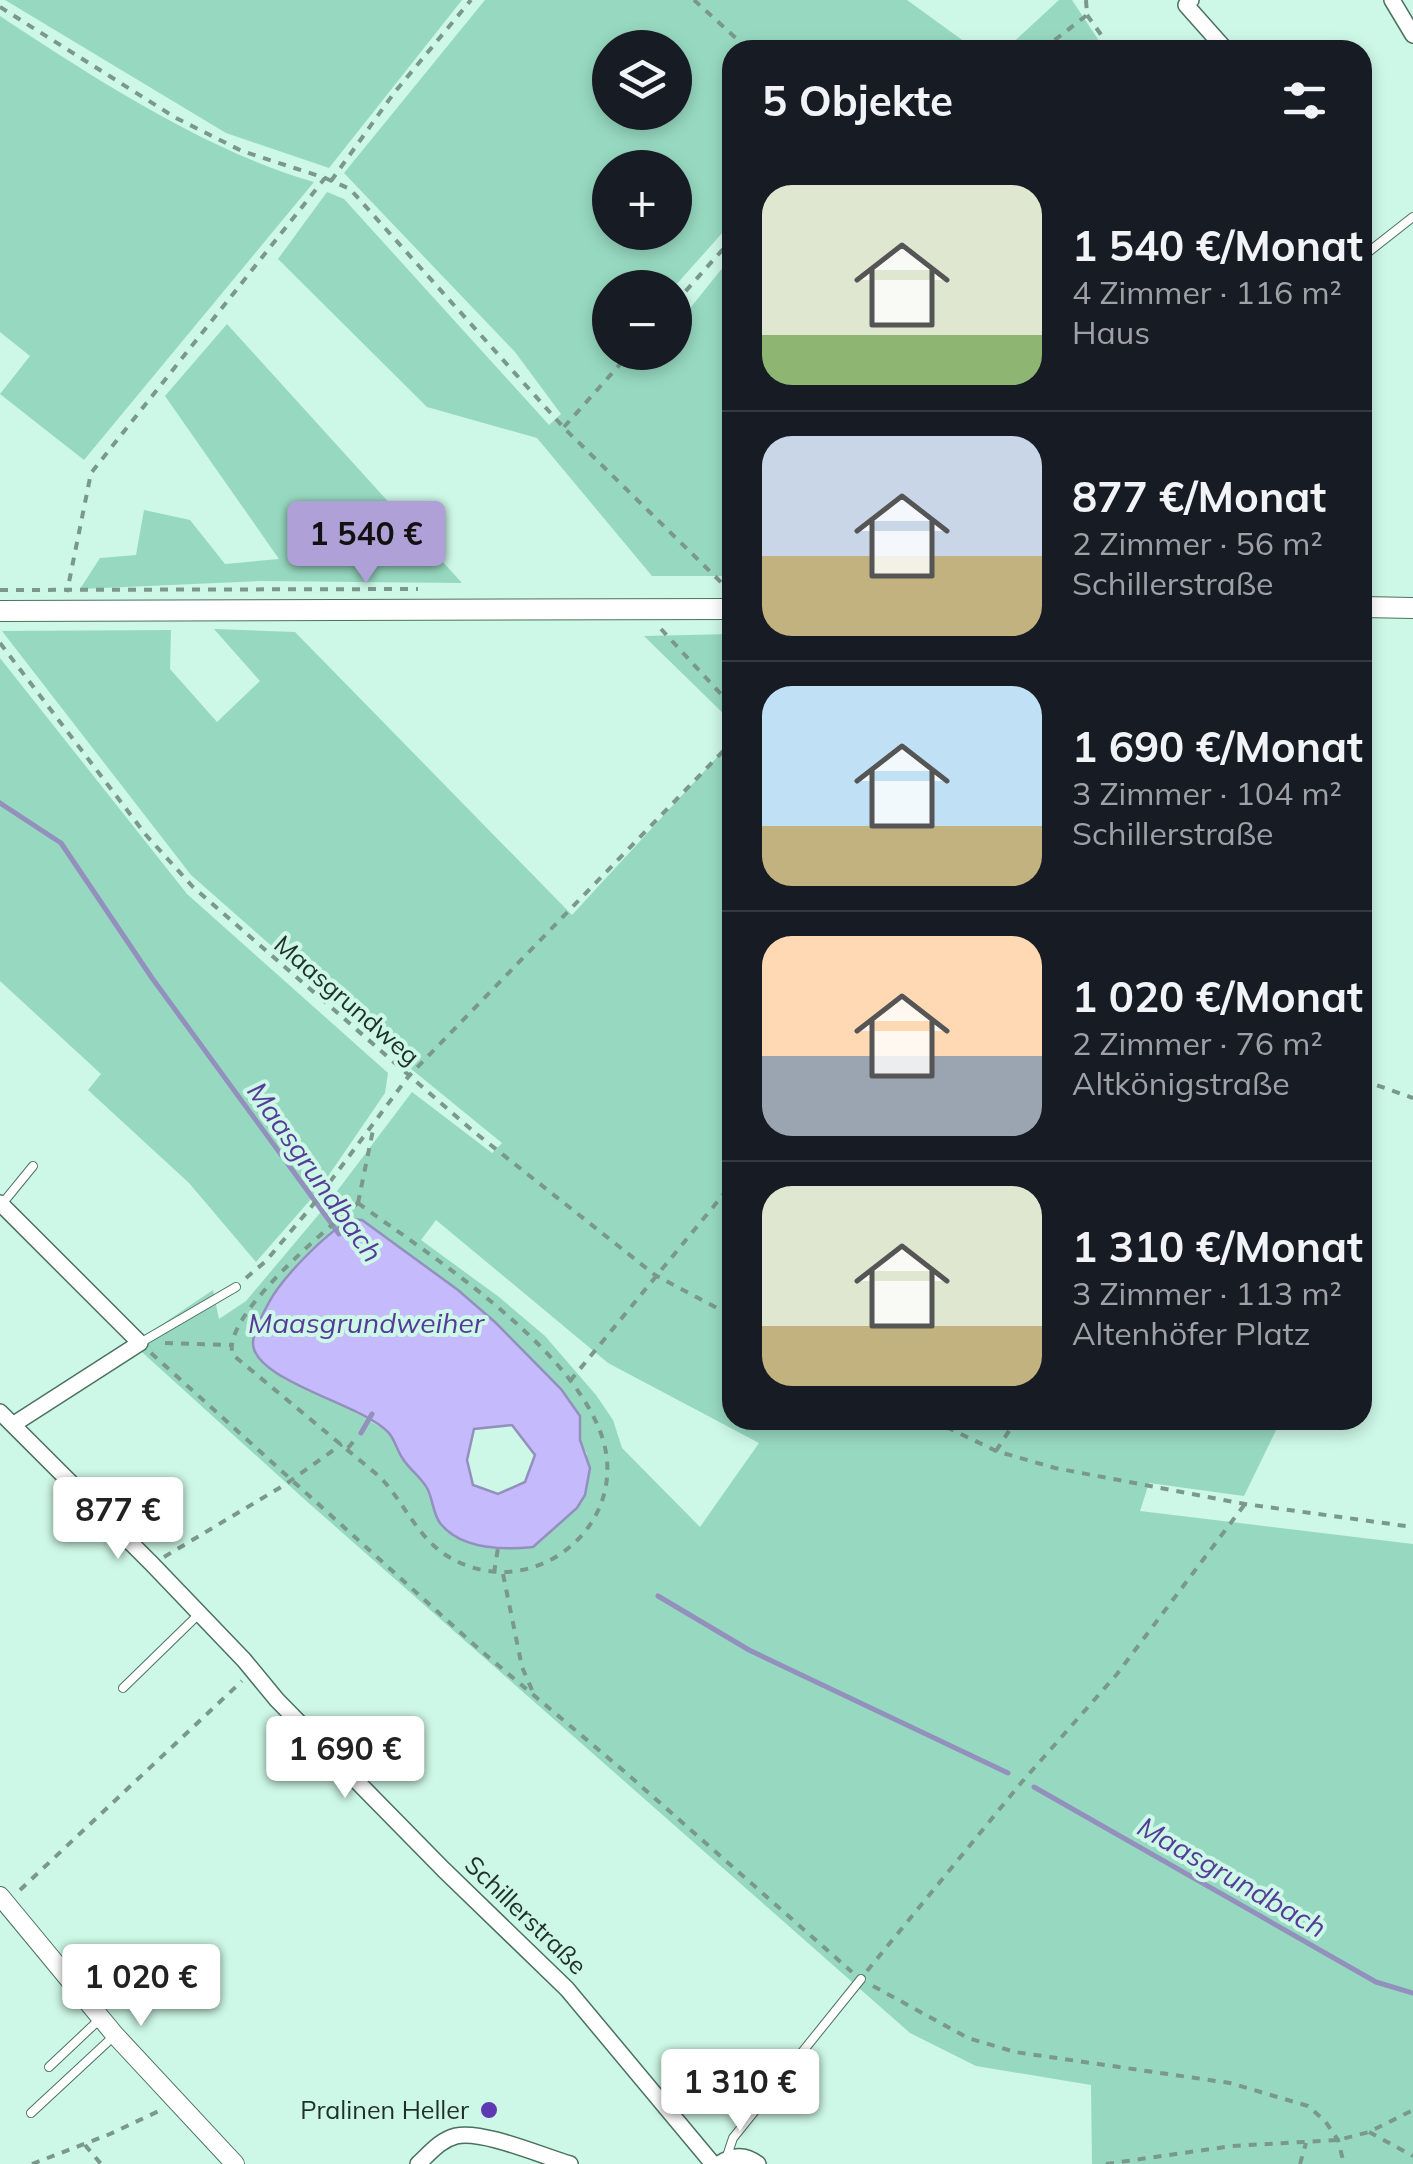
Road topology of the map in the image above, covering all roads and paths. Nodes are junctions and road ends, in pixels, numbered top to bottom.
1 (471, 0) edge
2 (694, 0) edge
3 (1086, 0) edge
4 (1192, 0) edge
5 (1392, 0) edge
6 (0, 7) edge
7 (1087, 15) junction
8 (1413, 35) edge
9 (738, 40) edge
10 (1055, 40) edge
11 (1105, 40) edge
12 (1217, 40) edge
13 (328, 180) junction
14 (1413, 217) edge
15 (1372, 249) edge
16 (722, 250) edge
17 (692, 284) edge
18 (615, 370) edge
19 (564, 428) junction
20 (722, 583) edge
21 (1372, 607) edge
22 (722, 608) edge
23 (1413, 608) edge
24 (647, 609) junction
25 (0, 611) edge
26 (67, 612) junction
27 (0, 643) edge
28 (722, 695) edge
29 (722, 752) edge
30 (408, 1078) junction
31 (1372, 1084) edge
32 (1413, 1098) edge
33 (374, 1125) junction
34 (33, 1166) dead end
35 (722, 1196) edge
36 (358, 1203) junction
37 (1, 1204) edge
38 (425, 1251) junction
39 (420, 1258) dead end
40 (655, 1275) junction
41 (236, 1286) joint
42 (722, 1311) edge
43 (140, 1343) junction
44 (230, 1345) junction
45 (570, 1381) junction
46 (0, 1412) edge
47 (14, 1424) junction
48 (953, 1430) edge
49 (1009, 1430) edge
50 (358, 1436) dead end
51 (346, 1446) junction
52 (996, 1450) junction
53 (291, 1480) junction
54 (1245, 1504) junction
55 (1413, 1527) edge
56 (498, 1548) dead end
57 (152, 1564) junction
58 (494, 1573) junction
59 (503, 1574) junction
60 (200, 1614) junction
61 (253, 1671) junction
62 (123, 1688) dead end
63 (534, 1694) junction
64 (3, 1900) edge
65 (861, 1978) junction
66 (100, 2018) junction
67 (114, 2035) junction
68 (49, 2067) dead end
69 (178, 2103) junction
70 (1413, 2110) edge
71 (32, 2114) dead end
72 (1369, 2132) junction
73 (1338, 2140) junction
74 (1306, 2143) junction
75 (84, 2144) junction
76 (1413, 2156) edge
77 (719, 2162) edge
78 (32, 2164) edge
79 (102, 2164) edge
80 (234, 2164) edge
81 (418, 2164) edge
82 (570, 2164) edge
83 (758, 2164) edge
84 (1106, 2164) edge
85 (1300, 2164) edge
86 (1344, 2164) edge

1 - 13 path
2 - 9 path
3 - 7 path
4 - 12 street
5 - 8 street
6 - 13 path
7 - 10 path
7 - 11 path
13 - 19 path
13 - 26 path
14 - 15 lane
16 - 17 path
18 - 19 path
19 - 20 path
21 - 23 main road
22 - 24 main road
24 - 26 main road
24 - 28 path
25 - 26 main road
27 - 30 path, Maasgrundweg
29 - 30 path
30 - 33 path
30 - 40 path, Maasgrundweg
31 - 32 path
33 - 36 path
33 - 41 path
34 - 37 lane
35 - 40 path
36 - 38 path
36 - 44 path
37 - 43 street
38 - 39 path
38 - 45 path
40 - 42 path, Maasgrundweg
40 - 45 path
41 - 43 lane
43 - 44 path
43 - 47 street
43 - 53 path
44 - 51 path
45 - 59 path
46 - 47 street, Schillerstraße
47 - 57 street, Schillerstraße
48 - 52 path
49 - 52 path
50 - 51 path
51 - 53 path
51 - 58 path
52 - 54 path
53 - 57 path
53 - 63 path
54 - 55 path
54 - 65 path
56 - 58 path
57 - 60 street, Schillerstraße
58 - 59 path
59 - 63 path
60 - 61 street, Schillerstraße
60 - 62 lane
61 - 64 path
61 - 77 street, Schillerstraße
63 - 65 path
64 - 66 street
65 - 73 path
65 - 77 lane
66 - 67 street
66 - 68 lane
67 - 69 street
67 - 71 lane
69 - 75 path
69 - 80 street
70 - 72 path
72 - 73 path
72 - 76 path
73 - 74 path
73 - 86 path
74 - 84 path
74 - 85 path
75 - 78 path
75 - 79 path
77 - 83 street
81 - 82 street

